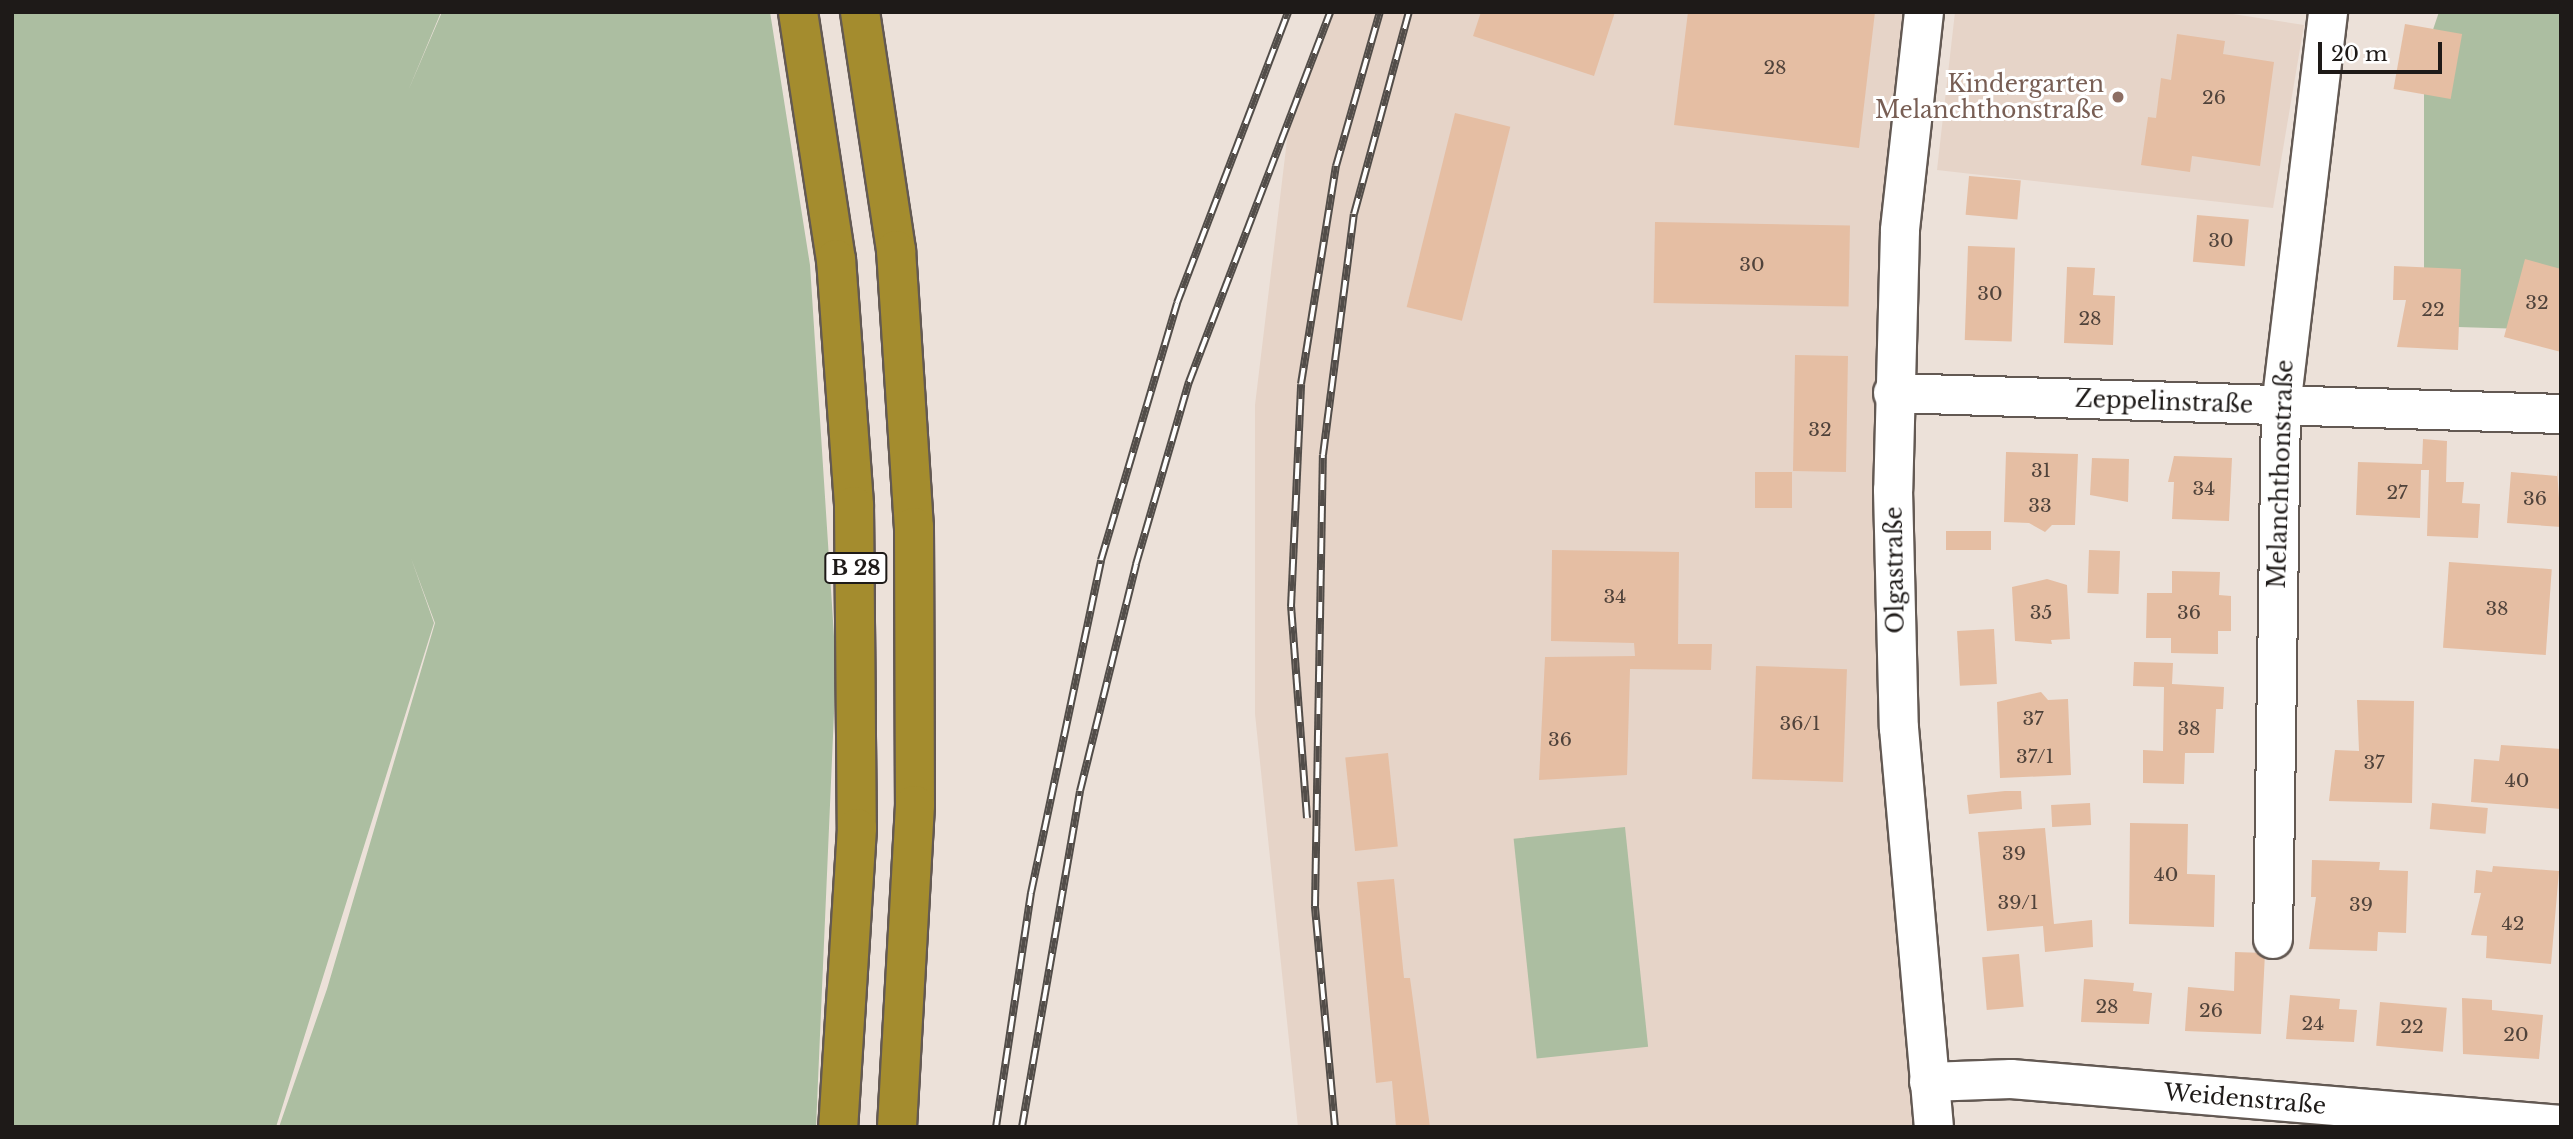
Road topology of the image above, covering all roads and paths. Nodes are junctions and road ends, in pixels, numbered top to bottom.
1 (798, 12) edge
2 (860, 12) edge
3 (1924, 12) edge
4 (2328, 12) edge
5 (1893, 393) junction
6 (2281, 407) junction
7 (2561, 414) edge
8 (2273, 939) dead end
9 (1929, 1082) junction
10 (2561, 1125) edge
11 (838, 1127) edge
12 (897, 1127) edge
13 (1934, 1127) edge

1 - 11 highway, B 28
2 - 12 highway, B 28
3 - 5 street, Olgastraße
4 - 6 street, Melanchthonstraße
5 - 6 street, Zeppelinstraße
5 - 9 street, Olgastraße
6 - 7 street, Zeppelinstraße
6 - 8 street, Melanchthonstraße
9 - 10 street, Weidenstraße
9 - 13 street, Olgastraße

